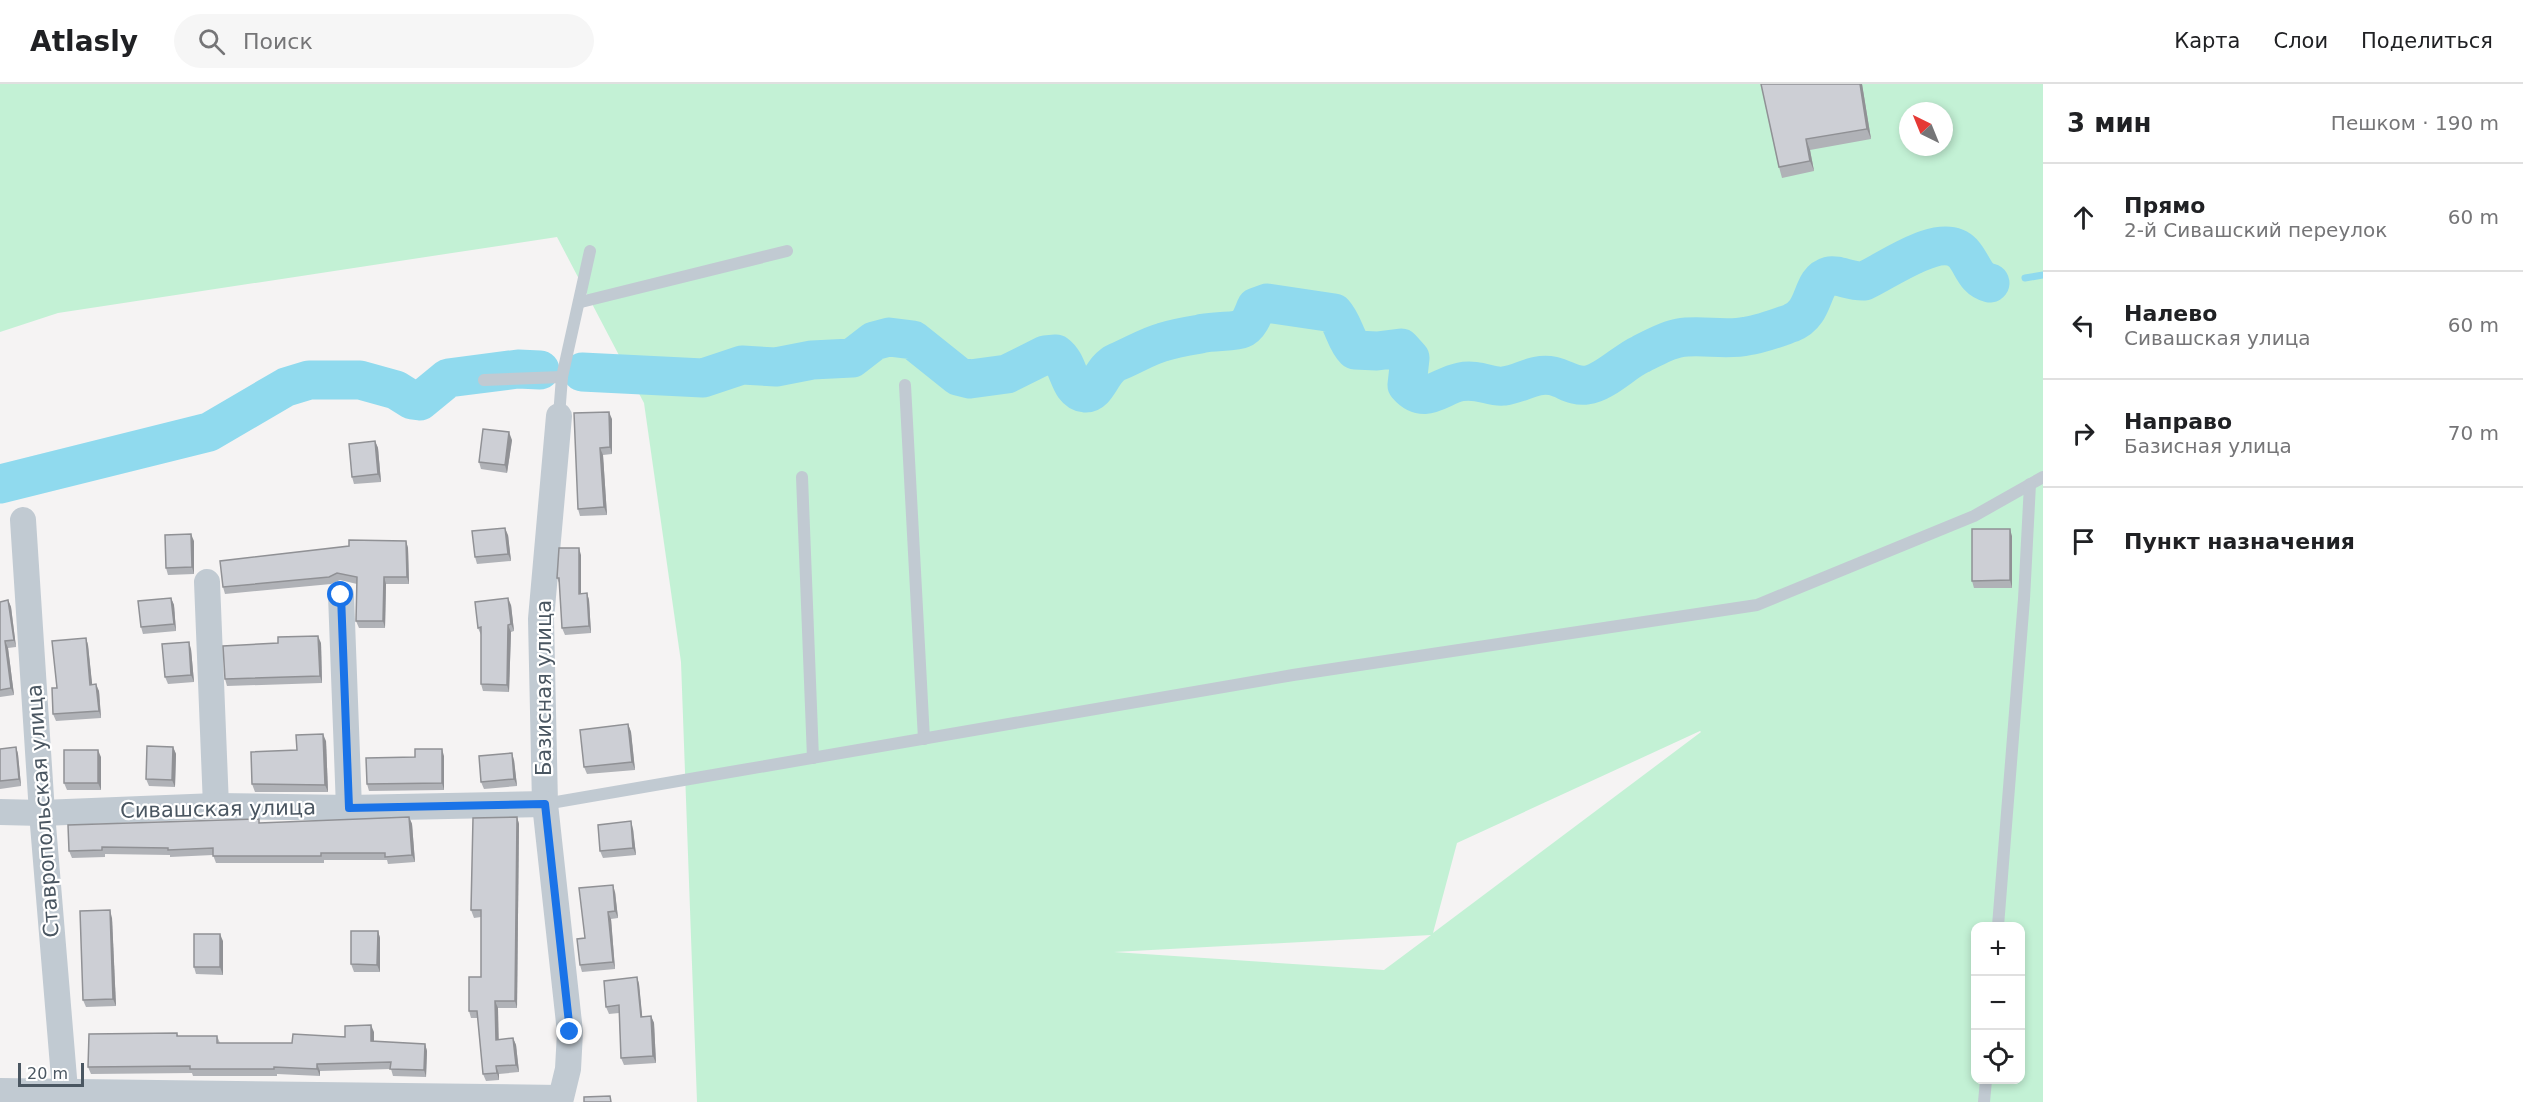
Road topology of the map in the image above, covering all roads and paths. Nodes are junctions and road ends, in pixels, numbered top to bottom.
1 (787, 250) dead end
2 (591, 251) dead end
3 (581, 302) junction
4 (562, 376) junction
5 (484, 380) dead end
6 (905, 385) dead end
7 (559, 416) joint
8 (802, 477) dead end
9 (2043, 477) edge
10 (2030, 484) junction
11 (22, 520) dead end
12 (207, 582) dead end
13 (341, 595) dead end
14 (924, 739) junction
15 (813, 758) junction
16 (545, 804) junction
17 (216, 806) junction
18 (349, 808) junction
19 (0, 812) edge
20 (42, 813) junction
21 (1998, 922) edge
22 (1986, 1084) edge
23 (0, 1091) edge
24 (66, 1096) edge
25 (560, 1100) edge
26 (1984, 1102) edge

1 - 3 lane
2 - 3 lane
3 - 4 lane
4 - 5 lane
4 - 7 lane
6 - 14 lane
7 - 16 street, Базисная улица
8 - 15 lane
9 - 10 lane
10 - 14 lane
10 - 21 lane
11 - 20 street, Ставропольская улица
12 - 17 street
13 - 18 street
14 - 15 lane
15 - 16 lane
16 - 18 street, Сивашская улица
16 - 25 street, Базисная улица
17 - 18 street, Сивашская улица
17 - 20 street, Сивашская улица
19 - 20 street, Сивашская улица
20 - 24 street, Ставропольская улица
22 - 26 lane
23 - 24 street
24 - 25 street

